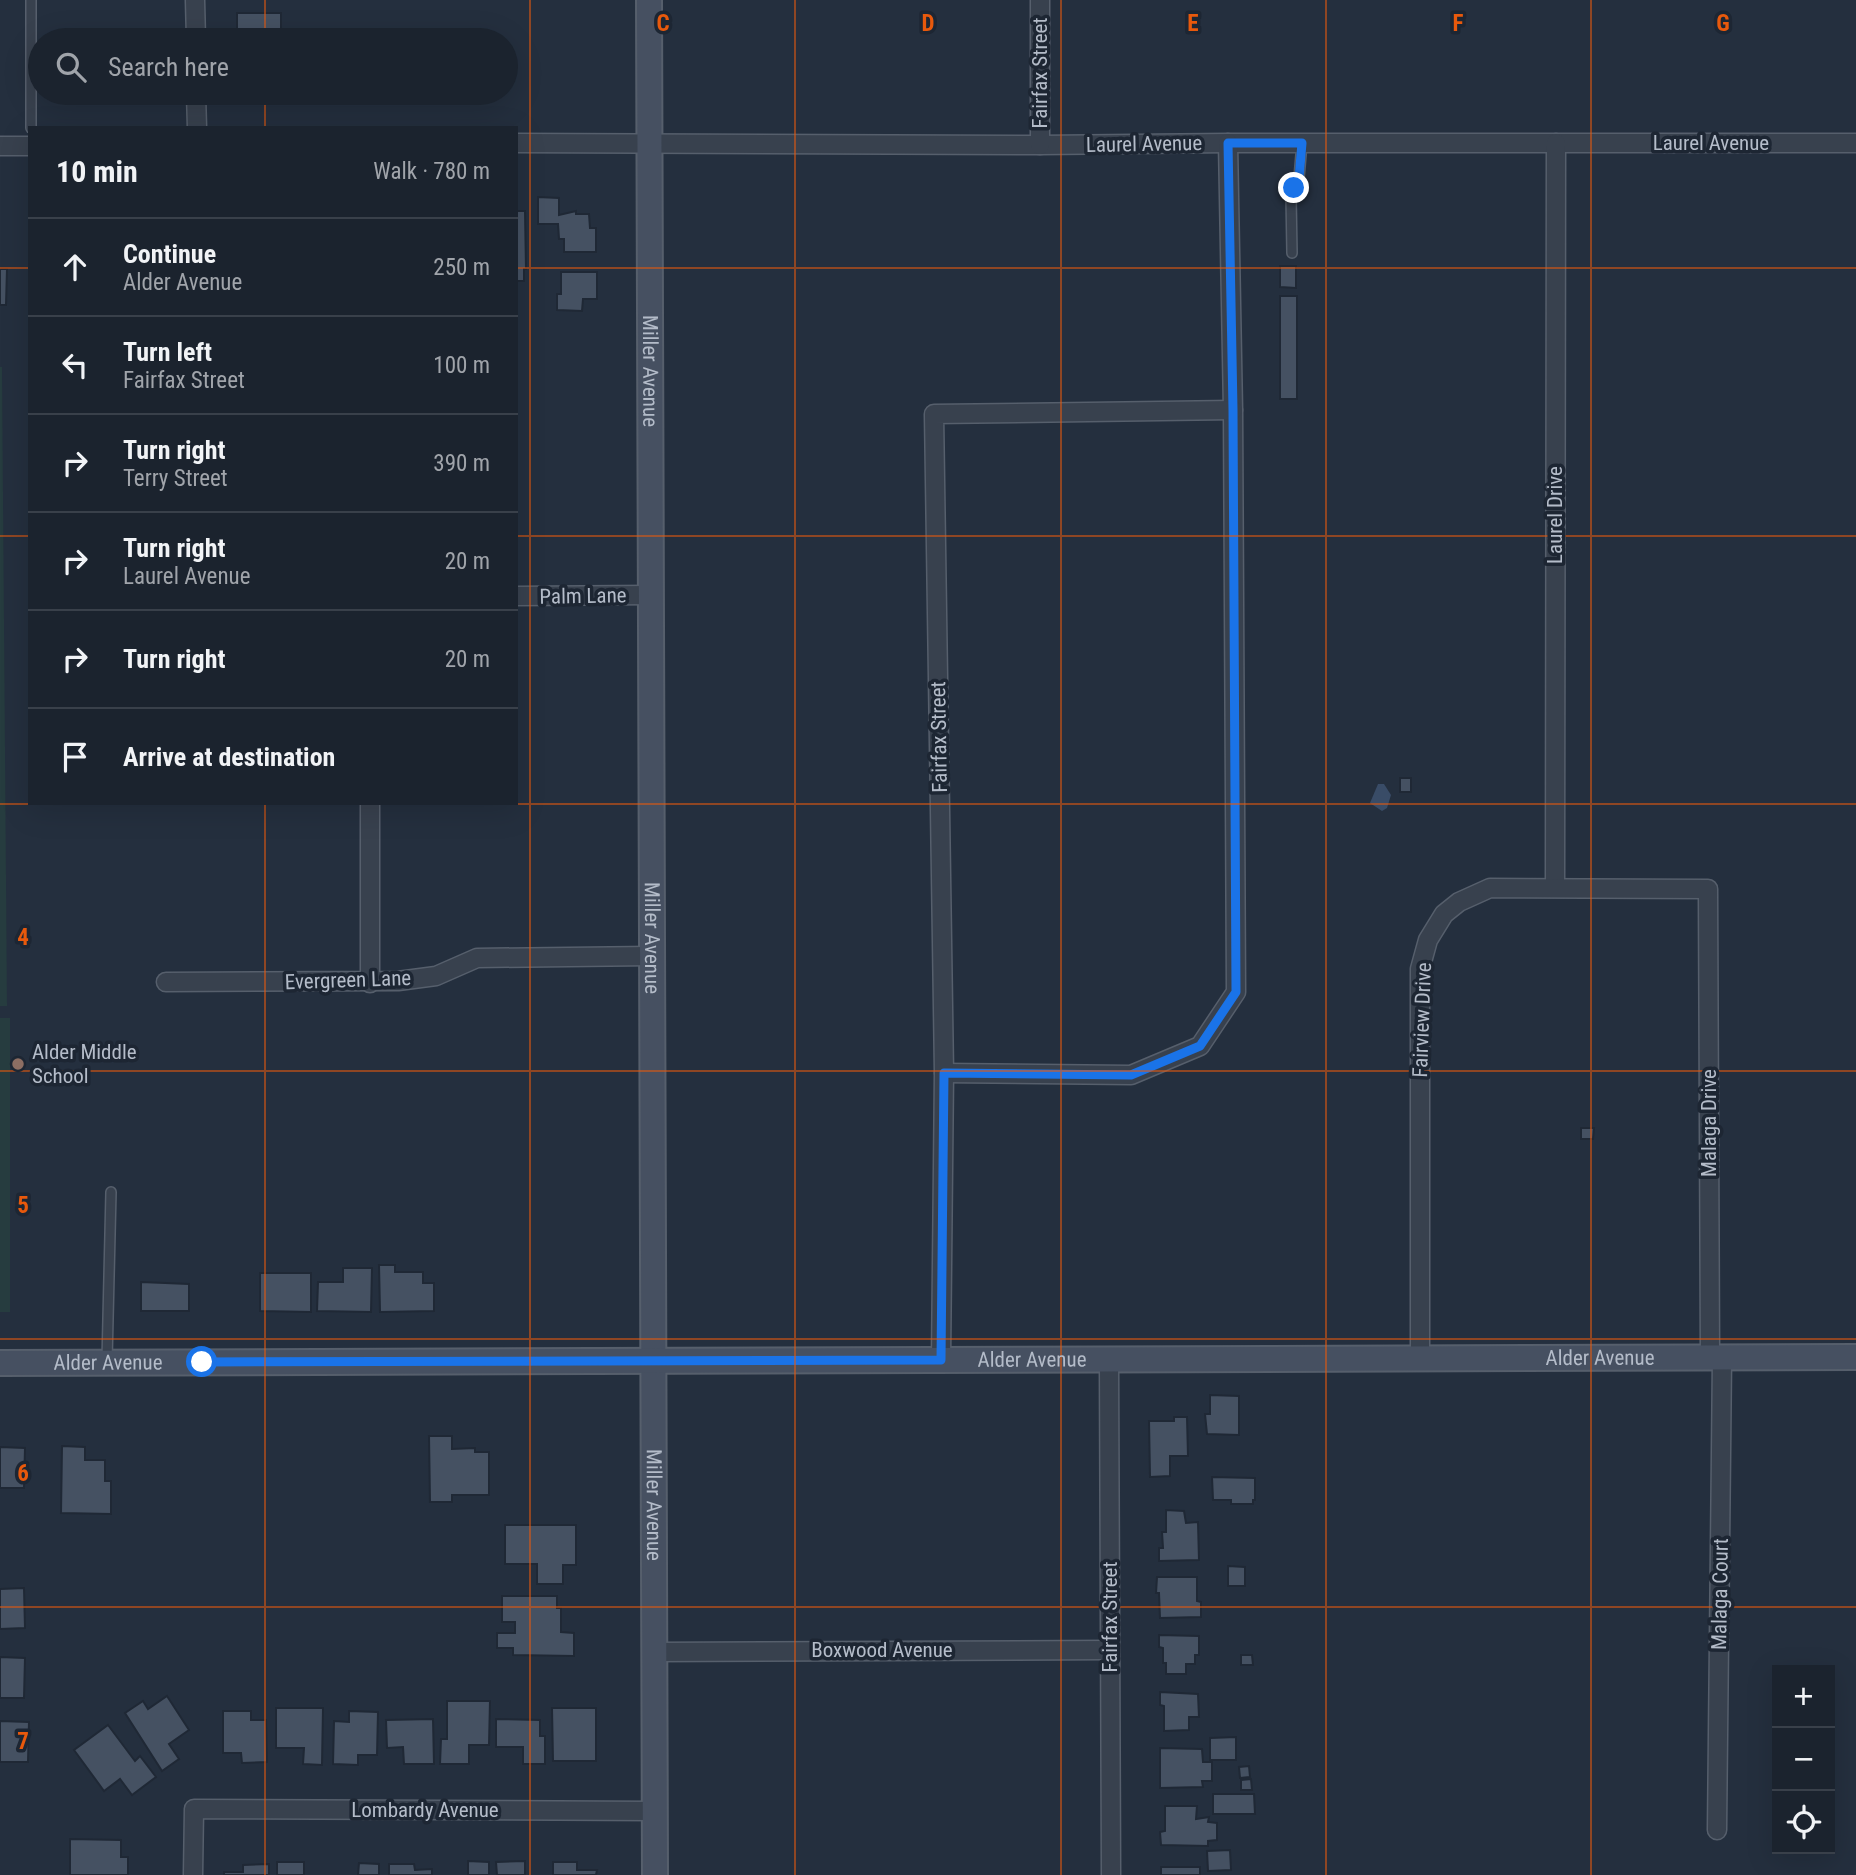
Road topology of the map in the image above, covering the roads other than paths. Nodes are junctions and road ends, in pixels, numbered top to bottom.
1 (31, 0) edge
2 (195, 0) edge
3 (649, 0) edge
4 (1040, 0) edge
5 (31, 28) edge
6 (196, 28) edge
7 (31, 105) edge
8 (197, 105) edge
9 (31, 126) edge
10 (197, 126) edge
11 (651, 142) junction
12 (518, 143) edge
13 (1228, 143) junction
14 (1302, 143) junction
15 (1556, 143) junction
16 (1856, 143) edge
17 (1040, 145) junction
18 (0, 146) edge
19 (28, 146) edge
20 (1292, 253) dead end
21 (1233, 410) junction
22 (651, 595) junction
23 (518, 596) edge
24 (370, 805) edge
25 (1555, 887) junction
26 (1707, 889) joint
27 (651, 956) junction
28 (166, 982) dead end
29 (370, 982) junction
30 (944, 1073) junction
31 (111, 1192) dead end
32 (1856, 1357) edge
33 (1716, 1358) junction
34 (1420, 1359) junction
35 (941, 1360) junction
36 (1109, 1360) junction
37 (653, 1361) junction
38 (0, 1363) edge
39 (107, 1363) junction
40 (1110, 1650) junction
41 (654, 1652) junction
42 (655, 1811) junction
43 (1717, 1830) dead end
44 (193, 1875) edge
45 (655, 1875) edge
46 (1111, 1875) edge

1 - 5 lane
2 - 6 street
3 - 11 street, Miller Avenue
4 - 17 street, Fairfax Street
7 - 9 lane
8 - 10 street
11 - 12 street, Laurel Avenue
11 - 17 street, Laurel Avenue
11 - 22 street, Miller Avenue
13 - 14 street, Laurel Avenue
13 - 17 street, Laurel Avenue
13 - 21 street
14 - 15 street, Laurel Avenue
14 - 20 lane
15 - 16 street, Laurel Avenue
15 - 25 street, Laurel Drive
18 - 19 street
21 - 30 street
21 - 30 street, Fairfax Street
22 - 23 street, Palm Lane
22 - 27 street, Miller Avenue
24 - 29 street
25 - 26 street, Fairview Drive
25 - 34 street, Fairview Drive
26 - 33 street, Malaga Drive
27 - 29 street, Evergreen Lane
27 - 37 street, Miller Avenue
28 - 29 street, Evergreen Lane
30 - 35 street, Fairfax Street
31 - 39 lane
32 - 33 street, Alder Avenue
33 - 34 street, Alder Avenue
33 - 43 street, Malaga Court
34 - 36 street, Alder Avenue
35 - 36 street, Alder Avenue
35 - 37 street, Alder Avenue
36 - 40 street, Fairfax Street
37 - 39 street, Alder Avenue
37 - 41 street, Miller Avenue
38 - 39 street, Alder Avenue
40 - 41 street, Boxwood Avenue
40 - 46 street, Fairfax Street
41 - 42 street, Miller Avenue
42 - 44 street, Lombardy Avenue
42 - 45 street, Miller Avenue

